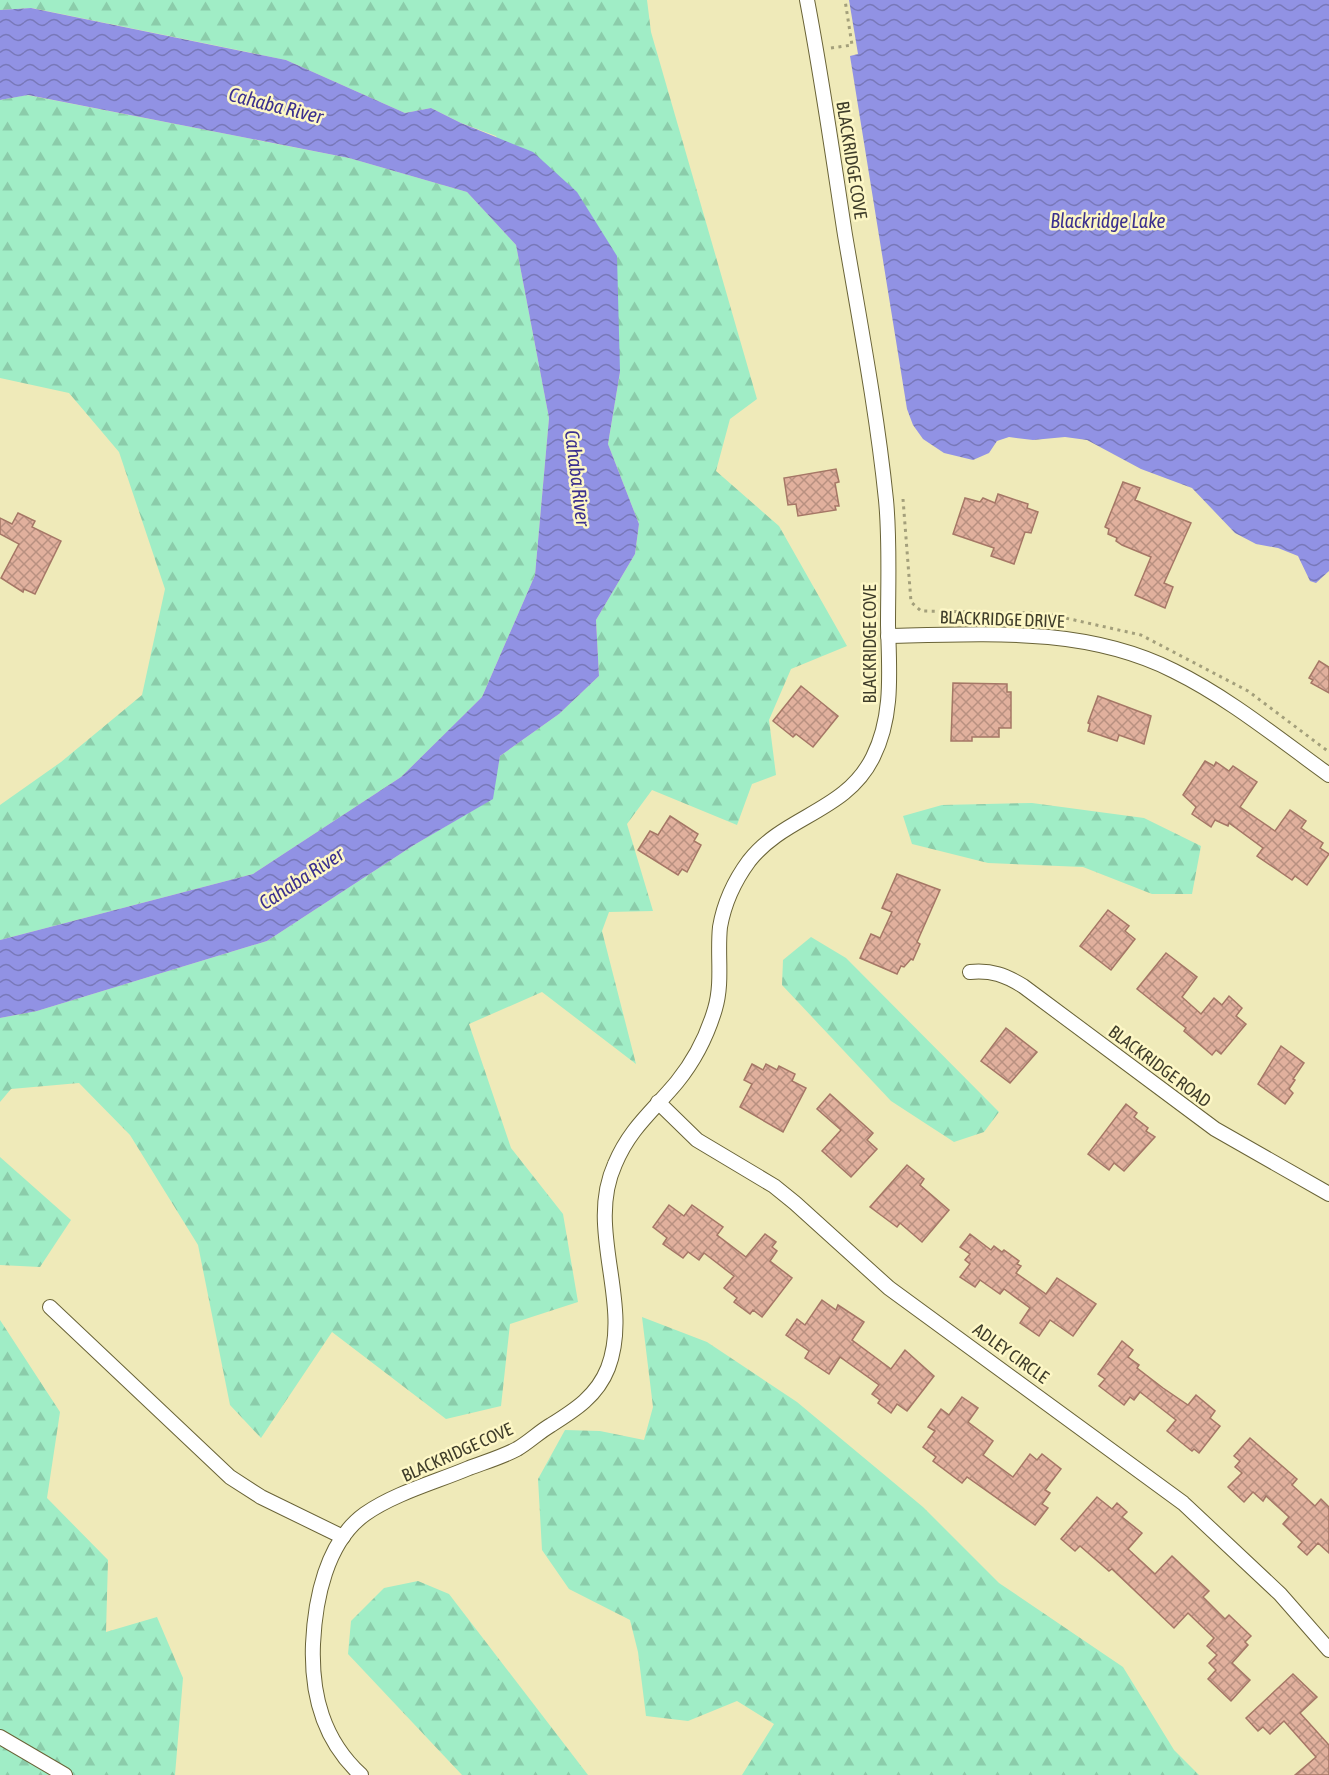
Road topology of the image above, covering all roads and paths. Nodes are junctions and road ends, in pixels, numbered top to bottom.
1 (807, 0) edge
2 (845, 0) edge
3 (828, 39) dead end
4 (902, 497) dead end
5 (888, 636) junction
6 (1329, 752) edge
7 (1329, 775) edge
8 (970, 972) dead end
9 (658, 1102) junction
10 (1329, 1194) edge
11 (50, 1307) dead end
12 (343, 1537) junction
13 (1329, 1650) edge
14 (0, 1737) edge
15 (65, 1775) edge
16 (361, 1775) edge

1 - 5 street, BLACKRIDGE COVE
2 - 3 path
4 - 6 path
5 - 7 street, BLACKRIDGE DRIVE
5 - 9 street, BLACKRIDGE COVE
8 - 10 street, BLACKRIDGE ROAD
9 - 12 street, BLACKRIDGE COVE
9 - 13 street, ADLEY CIRCLE
11 - 12 street
12 - 16 street, BLACKRIDGE COVE
14 - 15 street

